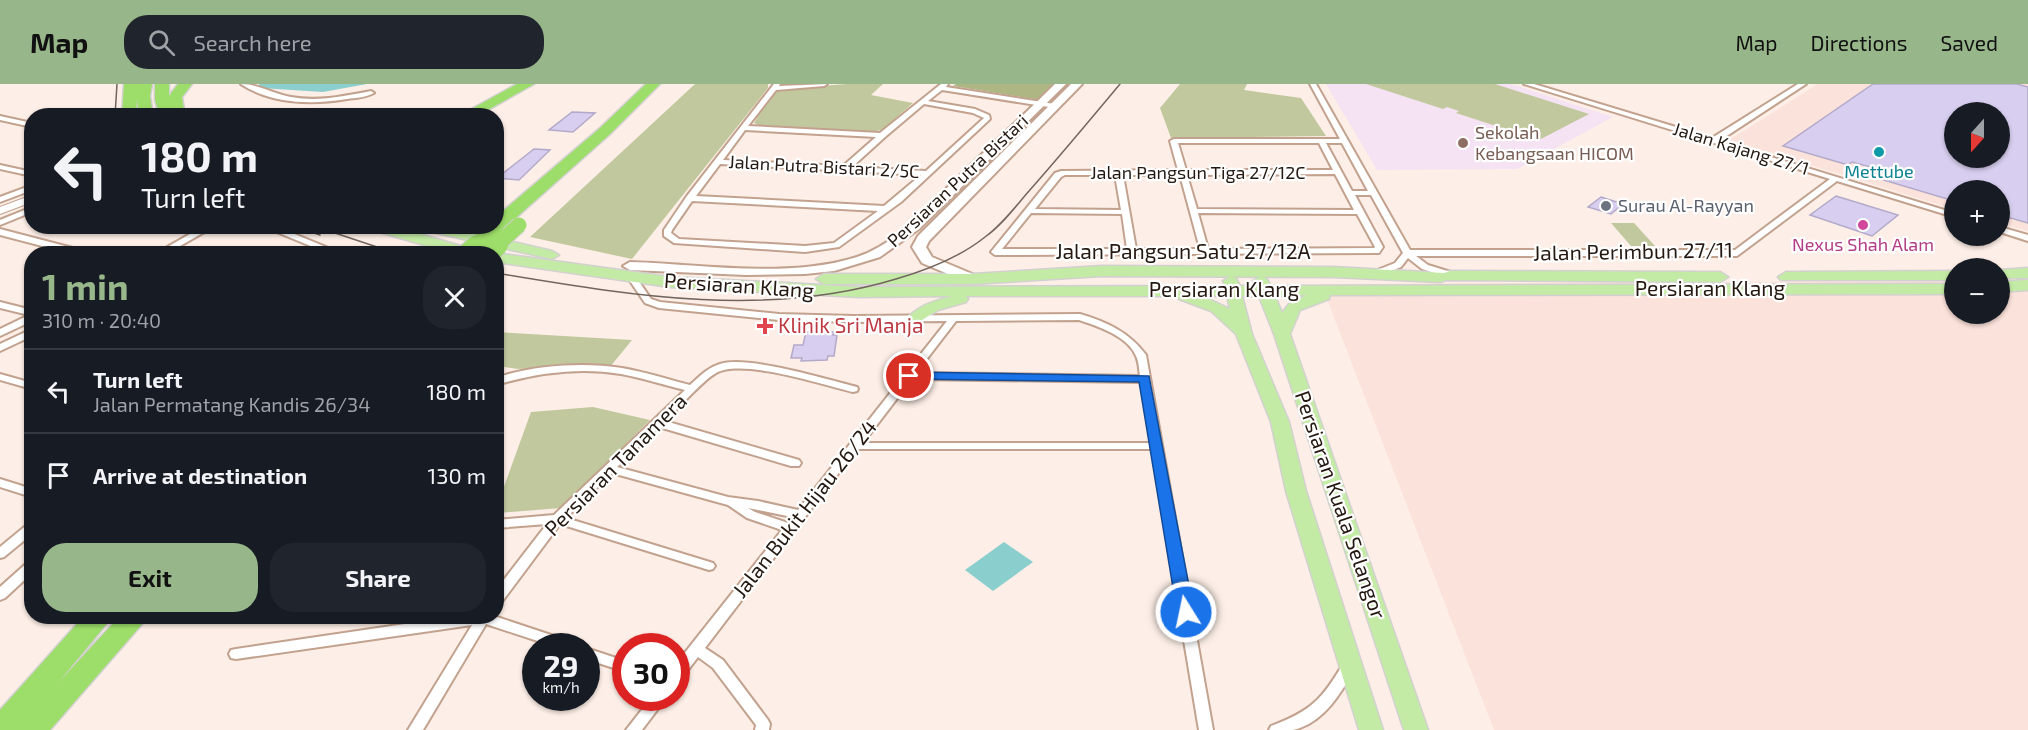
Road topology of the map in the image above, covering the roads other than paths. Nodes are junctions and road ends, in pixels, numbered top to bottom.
1 (131, 84) edge
2 (145, 84) edge
3 (162, 84) edge
4 (185, 84) edge
5 (244, 84) edge
6 (653, 84) edge
7 (669, 84) edge
8 (824, 84) edge
9 (1061, 84) edge
10 (1077, 84) edge
11 (1313, 84) edge
12 (1527, 84) edge
13 (1803, 84) edge
14 (533, 86) edge
15 (777, 86) edge
16 (943, 86) edge
17 (371, 93) dead end
18 (922, 102) junction
19 (1041, 105) junction
20 (1055, 106) junction
21 (130, 108) edge
22 (145, 108) edge
23 (164, 108) edge
24 (177, 108) edge
25 (484, 108) edge
26 (499, 108) edge
27 (0, 118) edge
28 (24, 123) edge
29 (744, 128) junction
30 (882, 135) junction
31 (1321, 141) junction
32 (1344, 141) junction
33 (1713, 141) junction
34 (719, 162) junction
35 (0, 167) edge
36 (846, 168) junction
37 (24, 172) edge
38 (929, 172) junction
39 (1338, 172) junction
40 (1183, 173) junction
41 (1119, 174) junction
42 (1836, 179) junction
43 (24, 190) edge
44 (1349, 193) junction
45 (1373, 193) junction
46 (690, 198) junction
47 (0, 200) edge
48 (24, 201) edge
49 (886, 209) junction
50 (0, 211) edge
51 (1028, 211) junction
52 (1193, 211) junction
53 (24, 212) edge
54 (1125, 212) junction
55 (1359, 212) junction
56 (1944, 212) edge
57 (504, 220) edge
58 (0, 223) edge
59 (0, 232) edge
60 (2010, 232) edge
61 (197, 234) edge
62 (287, 234) edge
63 (402, 234) edge
64 (459, 234) edge
65 (488, 234) edge
66 (2028, 238) edge
67 (54, 246) edge
68 (174, 246) edge
69 (318, 246) edge
70 (443, 246) edge
71 (475, 246) edge
72 (497, 246) edge
73 (1132, 252) junction
74 (1205, 252) junction
75 (1407, 253) junction
76 (504, 258) edge
77 (631, 272) junction
78 (1378, 273) junction
79 (2028, 273) edge
80 (2010, 274) edge
81 (1457, 276) junction
82 (1944, 276) edge
83 (1440, 277) junction
84 (972, 279) junction
85 (989, 285) junction
86 (1232, 285) junction
87 (1263, 285) junction
88 (2028, 285) edge
89 (2010, 286) edge
90 (1944, 289) edge
91 (1139, 290) junction
92 (1345, 291) junction
93 (0, 305) edge
94 (24, 312) edge
95 (24, 319) edge
96 (953, 319) junction
97 (915, 320) junction
98 (2, 330) edge
99 (1244, 334) junction
100 (1282, 334) junction
101 (24, 336) edge
102 (0, 348) edge
103 (909, 376) junction
104 (0, 377) edge
105 (504, 379) edge
106 (1145, 379) junction
107 (24, 384) edge
108 (692, 389) junction
109 (853, 389) dead end
110 (659, 423) junction
111 (854, 446) junction
112 (1156, 446) junction
113 (795, 463) dead end
114 (610, 469) junction
115 (0, 483) edge
116 (24, 491) edge
117 (728, 501) junction
118 (801, 515) junction
119 (557, 519) junction
120 (504, 523) edge
121 (790, 528) junction
122 (24, 534) edge
123 (0, 554) edge
124 (709, 566) dead end
125 (24, 572) edge
126 (504, 589) edge
127 (0, 595) edge
128 (93, 624) edge
129 (129, 624) edge
130 (437, 624) edge
131 (480, 624) edge
132 (504, 624) edge
133 (530, 633) edge
134 (697, 649) junction
135 (236, 654) dead end
136 (690, 658) edge
137 (1350, 665) junction
138 (648, 711) edge
139 (0, 730) edge
140 (32, 730) edge
141 (415, 730) edge
142 (633, 730) edge
143 (762, 730) edge
144 (1206, 730) edge
145 (1275, 730) edge
146 (1371, 730) edge
147 (1416, 730) edge

1 - 21 highway
2 - 22 highway
3 - 23 highway
4 - 24 highway
5 - 17 street
6 - 57 highway
7 - 72 highway, bridge
8 - 15 street
9 - 19 main road, Persiaran Putra Bistari
10 - 20 main road, Persiaran Putra Bistari
11 - 32 street
12 - 33 street, Jalan Kajang 27/1
13 - 33 street
14 - 25 highway
14 - 26 highway
15 - 29 street
16 - 18 street
16 - 19 street
18 - 30 street
18 - 38 street
19 - 20 street
19 - 77 main road, Persiaran Putra Bistari
20 - 84 main road, Persiaran Putra Bistari
27 - 28 street
29 - 30 street
29 - 34 street
30 - 36 street
31 - 32 street
31 - 39 street
31 - 40 street
32 - 45 street
33 - 42 street, Jalan Kajang 27/1
34 - 36 street, Jalan Putra Bistari 2/5C
34 - 46 street
35 - 37 street
36 - 38 street, Jalan Putra Bistari 2/5C
38 - 49 street
39 - 40 street, Jalan Pangsun Tiga 27/12C
39 - 44 street
40 - 41 street, Jalan Pangsun Tiga 27/12C
40 - 52 street
41 - 51 street, Jalan Pangsun Tiga 27/12C
41 - 54 street
42 - 56 street, Jalan Kajang 27/1
42 - 75 street, Jalan Perimbun 27/11
43 - 47 street
44 - 45 street
44 - 55 street
45 - 75 street
46 - 49 street
46 - 49 street
48 - 50 street
51 - 54 street
51 - 73 street, Jalan Pangsun Satu 27/12A
52 - 55 street
52 - 74 street
53 - 58 street
54 - 73 street
55 - 74 street, Jalan Pangsun Satu 27/12A
59 - 67 street
60 - 66 street
61 - 68 street
62 - 69 street
63 - 70 main road
64 - 77 main road, Persiaran Klang
65 - 71 highway, bridge
73 - 74 street, Jalan Pangsun Satu 27/12A
75 - 78 street
75 - 81 street
76 - 77 main road, Persiaran Klang
77 - 84 main road, Persiaran Klang
77 - 85 main road, Persiaran Klang
77 - 97 street
78 - 83 main road, Persiaran Klang
78 - 85 main road, Persiaran Klang
79 - 80 main road
81 - 82 main road, Persiaran Klang
81 - 83 main road, Persiaran Klang
83 - 87 main road, Persiaran Klang
84 - 85 main road, Persiaran Klang
85 - 86 main road
85 - 91 main road, Persiaran Klang
85 - 97 main road
86 - 87 main road, Persiaran Klang
86 - 91 main road, Persiaran Klang
86 - 99 main road, Persiaran Kuala Selangor
87 - 92 main road, Persiaran Klang
87 - 100 main road, Persiaran Kuala Selangor
88 - 89 main road
90 - 92 main road, Persiaran Klang
91 - 99 main road
92 - 100 main road
93 - 94 street
95 - 98 street
96 - 97 street
96 - 103 street, Jalan Bukit Hijau 26/24
96 - 106 street
99 - 137 main road, Persiaran Kuala Selangor
100 - 147 main road, Persiaran Kuala Selangor
101 - 102 street
103 - 106 street
103 - 111 street, Jalan Bukit Hijau 26/24
104 - 107 street
105 - 108 street
106 - 112 street
108 - 109 street, Persiaran Tanamera
108 - 110 street, Persiaran Tanamera
110 - 113 street
110 - 114 street, Persiaran Tanamera
111 - 112 street
111 - 118 street, Jalan Bukit Hijau 26/24
112 - 144 street
114 - 117 street
114 - 119 street, Persiaran Tanamera
115 - 116 street
117 - 118 street
117 - 121 street
118 - 121 street, Jalan Bukit Hijau 26/24
119 - 120 street
119 - 124 street
119 - 126 street, Persiaran Tanamera
121 - 134 street, Jalan Bukit Hijau 26/24
122 - 123 street
125 - 127 street
128 - 139 highway
129 - 140 highway
130 - 135 street
131 - 141 street
132 - 133 street
134 - 136 street, Jalan Bukit Hijau 26/24
134 - 143 street
137 - 145 street
137 - 146 main road, Persiaran Kuala Selangor
138 - 142 street

